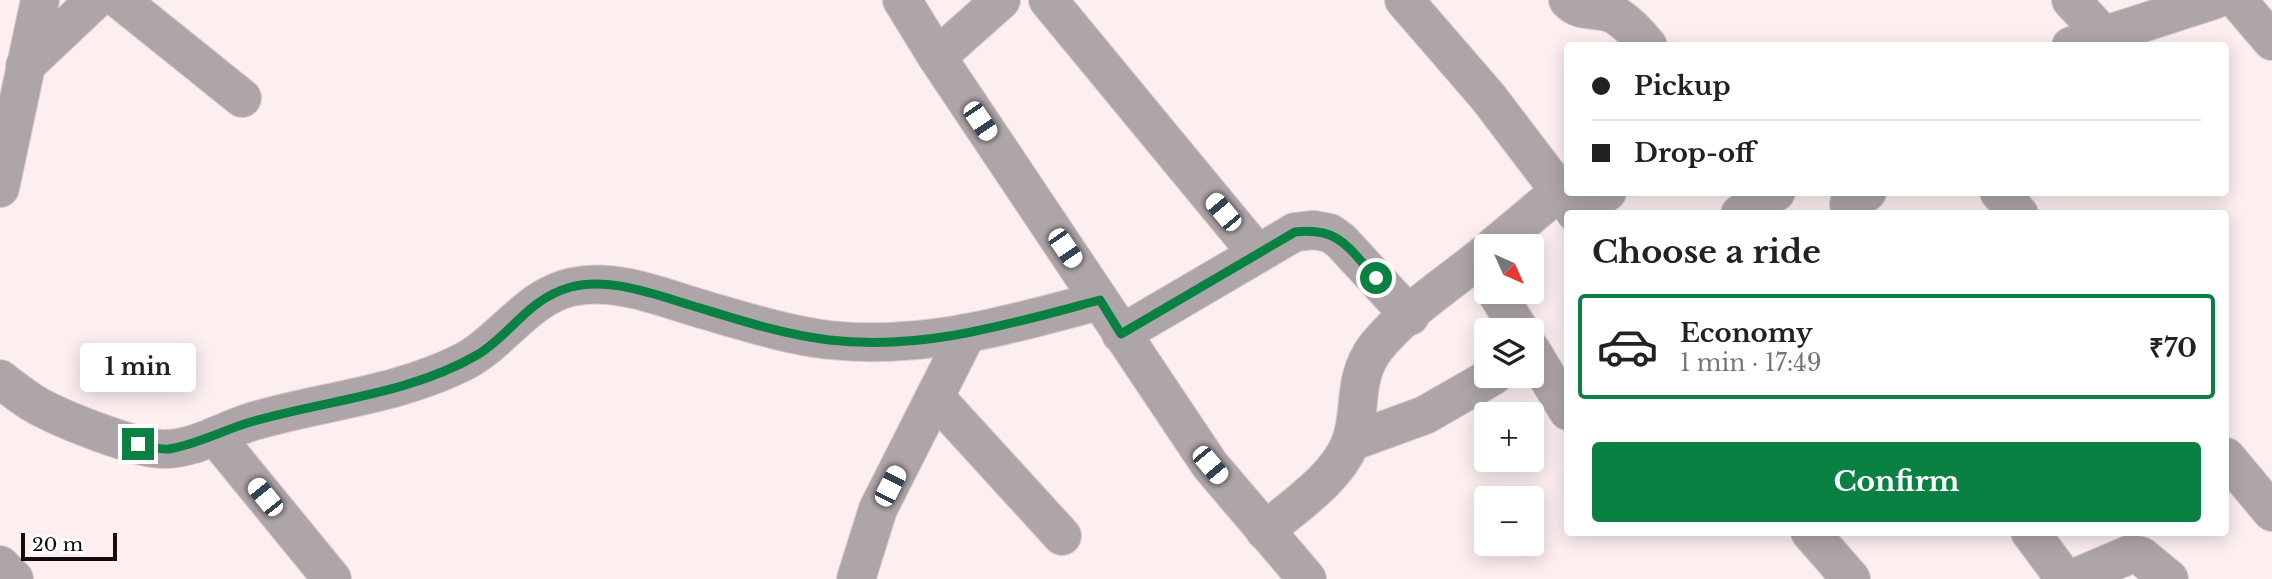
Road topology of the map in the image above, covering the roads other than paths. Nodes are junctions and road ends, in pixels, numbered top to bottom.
1 (40, 0) edge
2 (95, 0) edge
3 (120, 0) edge
4 (902, 0) edge
5 (1001, 0) edge
6 (1048, 0) edge
7 (1404, 0) edge
8 (1568, 0) edge
9 (2071, 0) edge
10 (2214, 0) edge
11 (2237, 0) edge
12 (2088, 41) edge
13 (2272, 41) edge
14 (1644, 42) edge
15 (937, 57) junction
16 (26, 66) junction
17 (242, 98) dead end
18 (0, 188) edge
19 (1596, 196) edge
20 (1769, 196) edge
21 (2003, 196) edge
22 (1570, 205) edge
23 (1747, 210) edge
24 (2015, 210) edge
25 (1524, 234) edge
26 (1257, 253) junction
27 (1474, 267) edge
28 (1100, 300) junction
29 (1410, 316) junction
30 (1121, 334) junction
31 (966, 335) junction
32 (1544, 372) edge
33 (0, 379) edge
34 (1474, 387) edge
35 (935, 397) junction
36 (1564, 404) edge
37 (215, 436) junction
38 (1351, 442) junction
39 (2229, 461) edge
40 (2272, 512) edge
41 (1265, 531) junction
42 (1062, 536) dead end
43 (1813, 536) edge
44 (2033, 536) edge
45 (0, 565) edge
46 (14, 579) edge
47 (332, 579) edge
48 (856, 579) edge
49 (1307, 579) edge
50 (1851, 579) edge
51 (2065, 579) edge
52 (2072, 579) edge
53 (2169, 579) edge

1 - 16 street
2 - 16 street
3 - 17 street
4 - 15 street
5 - 15 street
6 - 26 street
7 - 22 street
8 - 14 street
9 - 12 street
10 - 12 street
11 - 13 street
15 - 28 street
16 - 18 street
19 - 22 street
20 - 23 street
21 - 24 street
22 - 25 street
26 - 29 street
26 - 30 street
27 - 29 street
28 - 30 street
28 - 31 street
29 - 38 street
30 - 41 street
31 - 35 street
31 - 37 street
32 - 36 street
33 - 37 street
34 - 38 street
35 - 42 street
35 - 48 street
37 - 47 street
38 - 41 street
39 - 40 street
41 - 49 street
43 - 50 street
44 - 51 street
45 - 46 street
52 - 53 street

